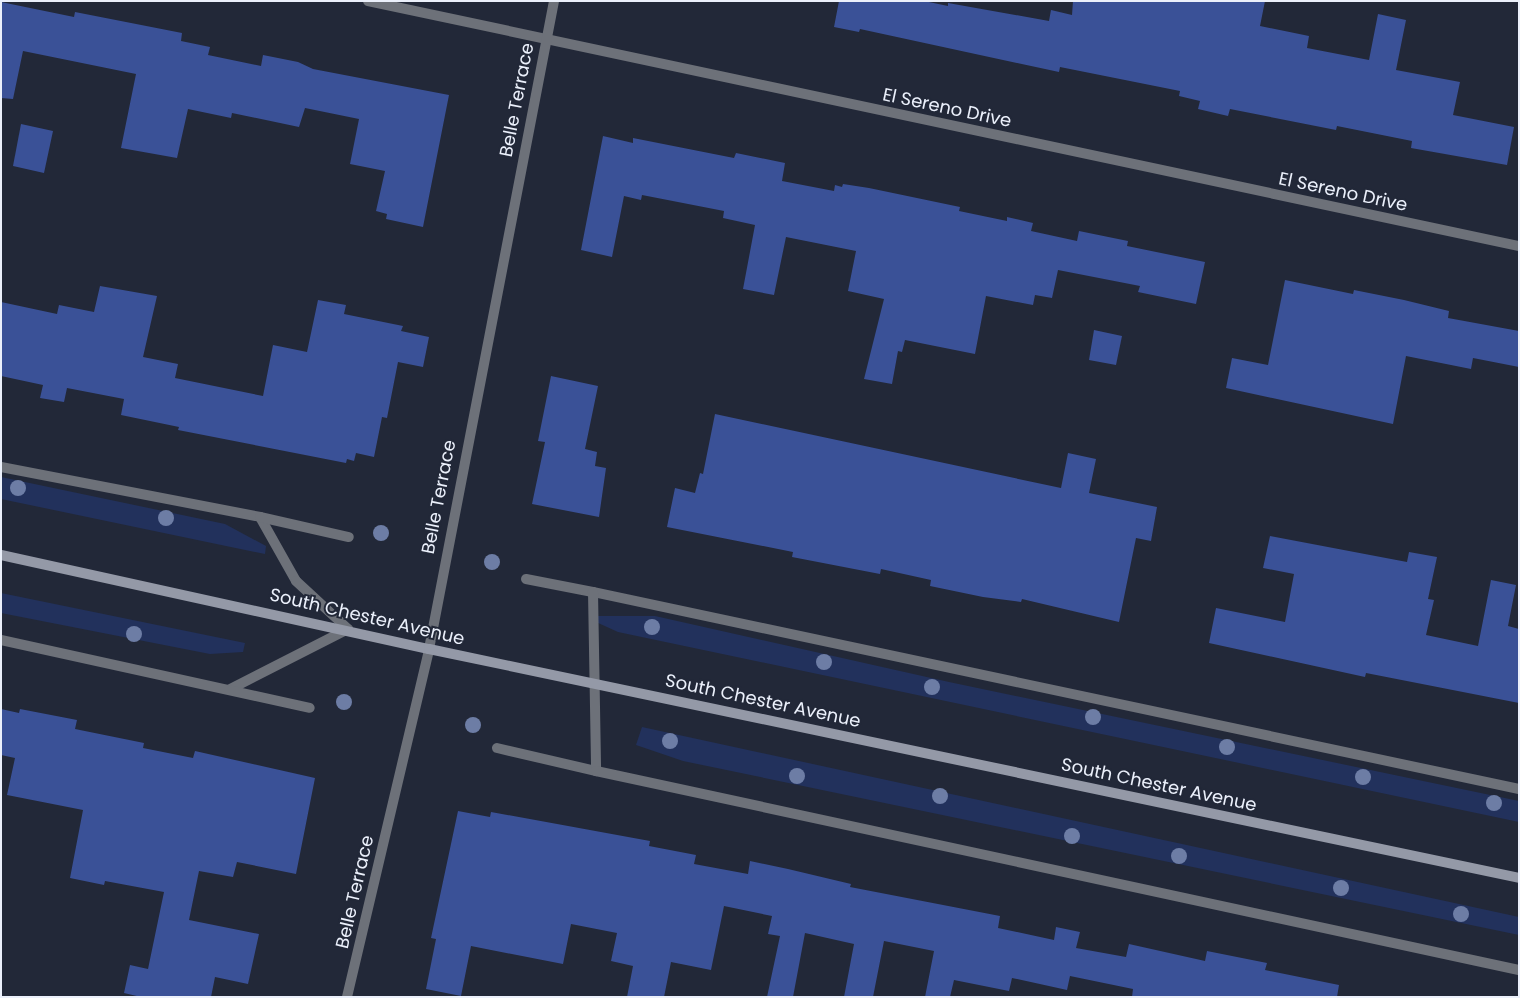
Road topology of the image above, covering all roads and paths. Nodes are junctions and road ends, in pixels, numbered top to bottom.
1 (368, 1) edge
2 (554, 1) edge
3 (546, 39) junction
4 (1519, 246) edge
5 (1, 467) edge
6 (260, 517) junction
7 (349, 536) dead end
8 (1, 555) edge
9 (526, 579) dead end
10 (593, 592) junction
11 (348, 629) junction
12 (1, 640) edge
13 (429, 649) junction
14 (596, 682) junction
15 (230, 689) junction
16 (310, 708) dead end
17 (496, 748) dead end
18 (596, 771) junction
19 (1519, 789) edge
20 (1519, 878) edge
21 (1519, 970) edge
22 (347, 997) edge

1 - 3 street, El Sereno Drive
2 - 3 street, Belle Terrace
3 - 4 street, El Sereno Drive
3 - 13 street, Belle Terrace
5 - 6 street
6 - 7 street
6 - 11 street
8 - 11 main road, South Chester Avenue
9 - 10 street
10 - 14 street
10 - 19 street
11 - 13 main road, South Chester Avenue
11 - 15 street
12 - 15 street
13 - 14 main road, South Chester Avenue
13 - 22 street, Belle Terrace
14 - 18 street
14 - 20 main road, South Chester Avenue
15 - 16 street
17 - 18 street
18 - 21 street

